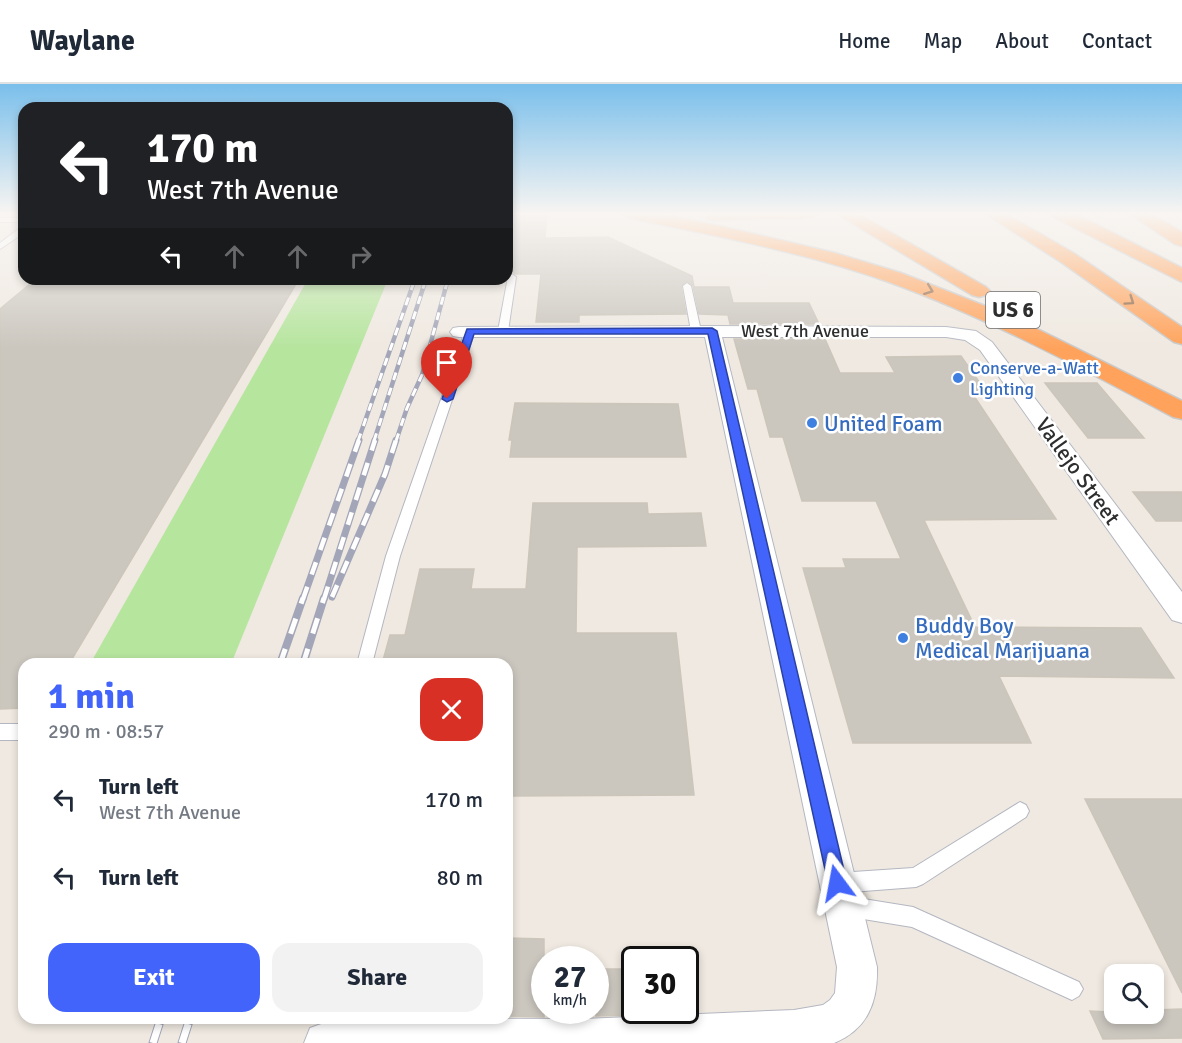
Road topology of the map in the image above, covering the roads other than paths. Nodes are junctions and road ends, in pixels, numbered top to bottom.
1 (827, 258) edge
2 (920, 258) edge
3 (1068, 258) edge
4 (1086, 258) edge
5 (1146, 258) edge
6 (1182, 276) edge
7 (511, 285) edge
8 (687, 286) dead end
9 (1147, 290) dead end
10 (704, 331) junction
11 (465, 332) joint
12 (503, 332) junction
13 (970, 335) joint
14 (1182, 337) edge
15 (1182, 409) edge
16 (1182, 612) edge
17 (366, 658) edge
18 (0, 732) edge
19 (18, 732) edge
20 (1020, 811) dead end
21 (840, 894) junction
22 (1072, 989) dead end
23 (325, 1043) edge

1 -> 15 highway
2 - 15 highway, US 6
3 -> 14 highway
4 - 9 highway
5 - 6 highway
7 - 12 lane
8 - 10 lane
10 - 12 street, West 7th Avenue
10 - 13 street, West 7th Avenue
10 - 21 street
11 - 12 street, West 7th Avenue
11 - 17 lane
13 - 16 street, Vallejo Street
18 - 19 lane
20 - 21 lane
21 - 22 lane
21 - 23 street

